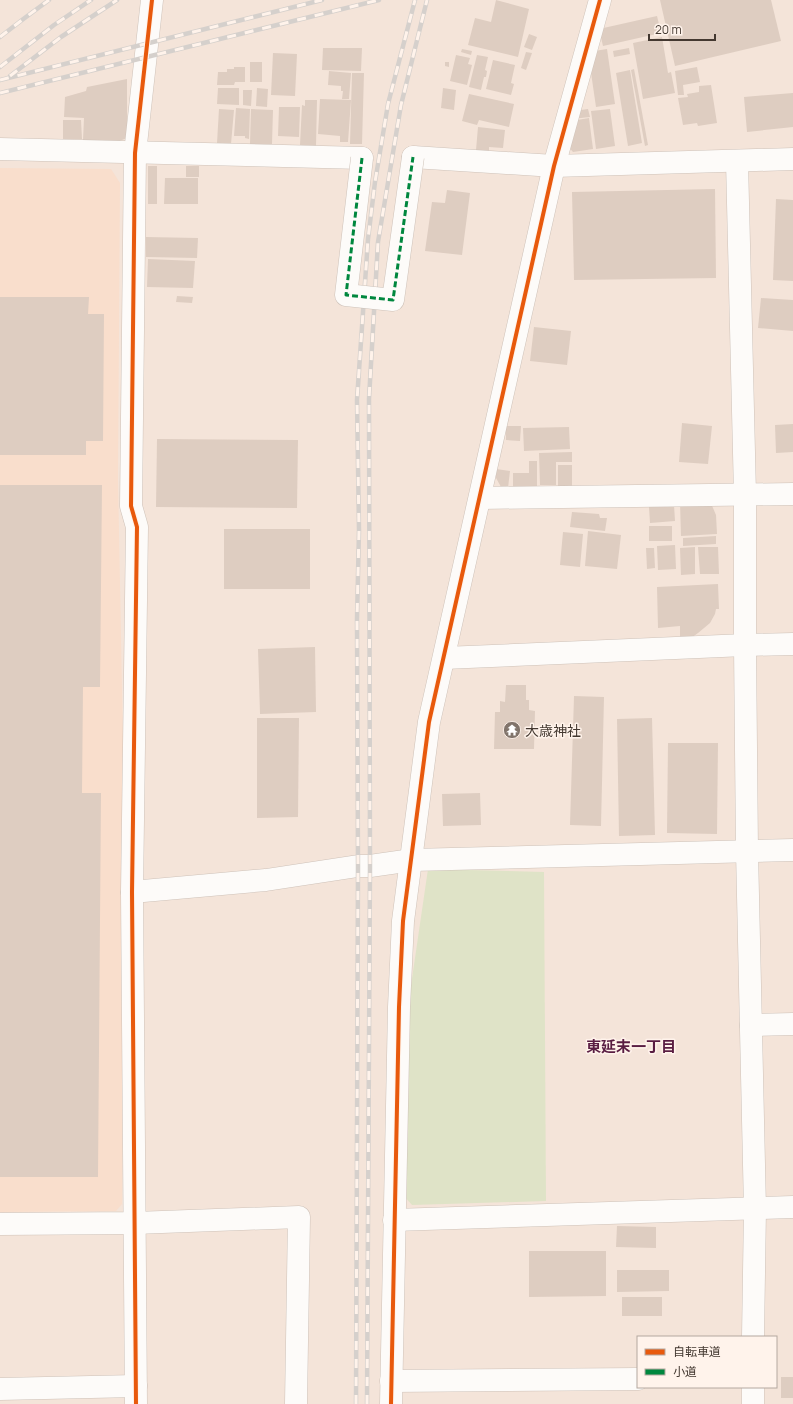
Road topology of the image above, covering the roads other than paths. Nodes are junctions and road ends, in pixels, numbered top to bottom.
1 (152, 0) edge
2 (600, 0) edge
3 (0, 149) edge
4 (135, 153) junction
5 (793, 159) edge
6 (737, 161) junction
7 (554, 166) junction
8 (745, 494) junction
9 (793, 494) edge
10 (480, 498) junction
11 (793, 644) edge
12 (745, 645) junction
13 (444, 658) junction
14 (793, 850) edge
15 (747, 851) junction
16 (412, 860) junction
17 (132, 892) junction
18 (793, 1024) edge
19 (751, 1025) junction
20 (793, 1207) edge
21 (755, 1208) junction
22 (394, 1220) junction
23 (135, 1223) junction
24 (0, 1224) edge
25 (753, 1336) edge
26 (637, 1379) edge
27 (391, 1380) junction
28 (753, 1388) edge
29 (0, 1389) edge
30 (136, 1395) edge
31 (296, 1404) edge
32 (391, 1404) edge
33 (753, 1404) edge

1 - 4 street
2 - 7 street
3 - 4 street
4 - 7 street, bridge
4 - 17 street
5 - 6 street
6 - 7 street
6 - 8 street
7 - 10 street
8 - 9 street
8 - 10 street
8 - 12 street
10 - 13 street
11 - 12 street
12 - 13 street
12 - 15 street
13 - 16 street
14 - 15 street
15 - 16 street
15 - 19 street
16 - 17 street
16 - 22 street
17 - 23 street
18 - 19 street
19 - 21 street
20 - 21 street
21 - 22 street
21 - 25 street
22 - 27 street
23 - 24 street
23 - 30 street
23 - 31 street
26 - 27 street
27 - 32 street
28 - 33 street
29 - 30 street

